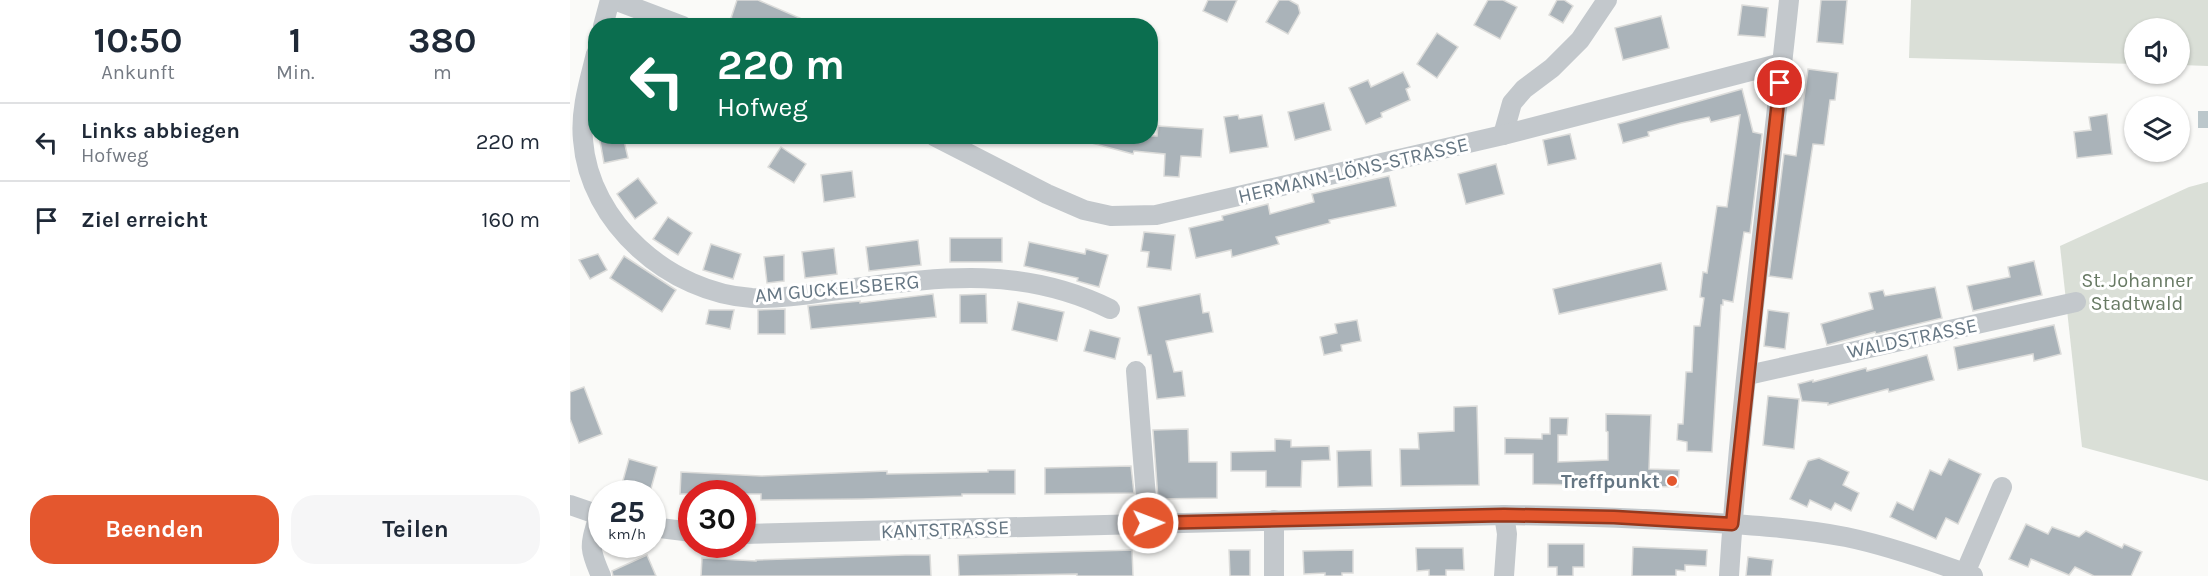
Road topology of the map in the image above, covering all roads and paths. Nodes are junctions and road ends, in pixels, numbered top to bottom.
1 (610, 0) edge
2 (614, 0) edge
3 (1607, 0) edge
4 (1789, 0) edge
5 (605, 18) edge
6 (662, 18) edge
7 (1782, 63) junction
8 (588, 87) edge
9 (1503, 135) junction
10 (950, 144) edge
11 (2076, 302) dead end
12 (1110, 309) dead end
13 (1136, 371) dead end
14 (1748, 375) junction
15 (2001, 487) dead end
16 (570, 505) edge
17 (588, 512) edge
18 (1504, 515) junction
19 (1274, 520) junction
20 (1148, 523) junction
21 (1732, 524) junction
22 (756, 534) edge
23 (594, 558) edge
24 (1969, 574) edge
25 (601, 576) edge
26 (1274, 576) edge
27 (1504, 576) edge
28 (1729, 576) edge

1 - 5 street
2 - 6 street
3 - 9 street
4 - 7 street
7 - 9 street, HERMANN-LÖNS-STRASSE
7 - 14 street
8 - 12 street, AM GUCKELSBERG
9 - 10 street, HERMANN-LÖNS-STRASSE
11 - 14 street, WALDSTRASSE
13 - 20 street
14 - 21 street
15 - 24 street
16 - 17 street
18 - 19 street, KANTSTRASSE
18 - 21 street, KANTSTRASSE
18 - 27 street
19 - 20 street, KANTSTRASSE
19 - 26 street
20 - 22 street, KANTSTRASSE
21 - 24 street, KANTSTRASSE
21 - 28 street
23 - 25 street

